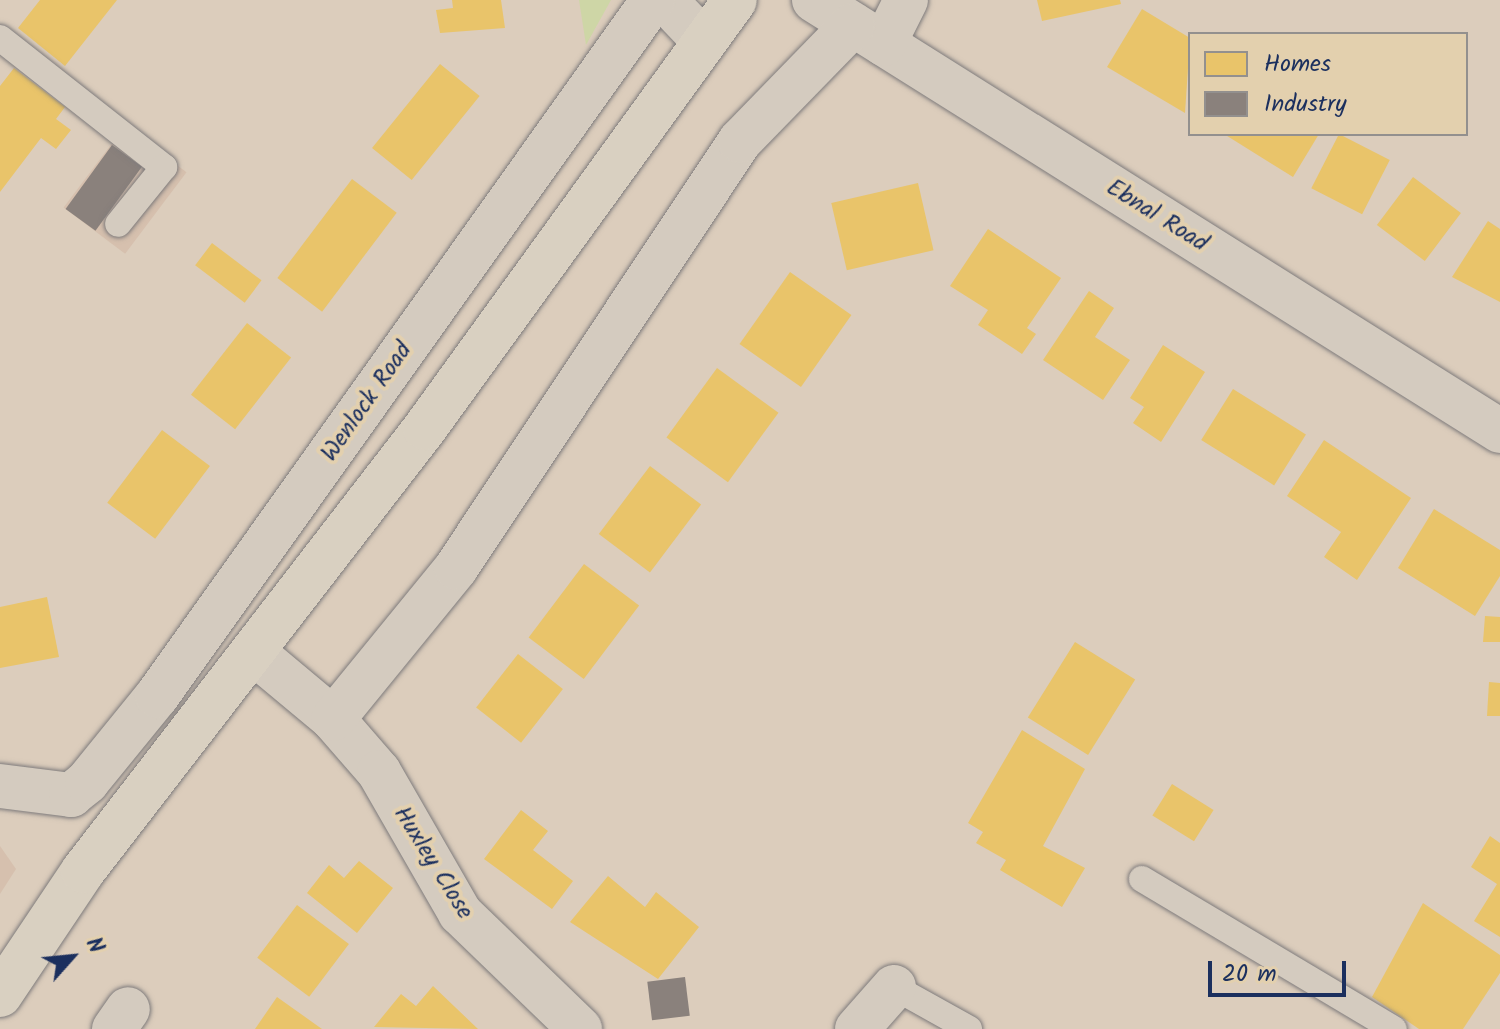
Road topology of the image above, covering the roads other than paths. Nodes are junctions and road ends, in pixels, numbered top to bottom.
1 (653, 0) edge
2 (665, 0) edge
3 (735, 0) edge
4 (814, 0) edge
5 (906, 0) edge
6 (868, 34) junction
7 (0, 38) edge
8 (704, 41) junction
9 (118, 224) dead end
10 (1500, 431) edge
11 (253, 652) junction
12 (333, 719) junction
13 (0, 786) edge
14 (1142, 879) dead end
15 (894, 987) joint
16 (0, 995) edge
17 (580, 1029) edge
18 (857, 1029) edge
19 (969, 1029) edge
20 (1394, 1029) edge

1 - 13 street, Wenlock Road
2 - 8 street
3 - 8 main road
4 - 6 street, Ebnal Road
5 - 6 street
6 - 10 street, Ebnal Road
6 - 12 street
7 - 9 lane
8 - 11 main road
11 - 12 street
11 - 16 main road
12 - 17 street, Huxley Close
14 - 20 lane
15 - 18 street
15 - 19 lane

